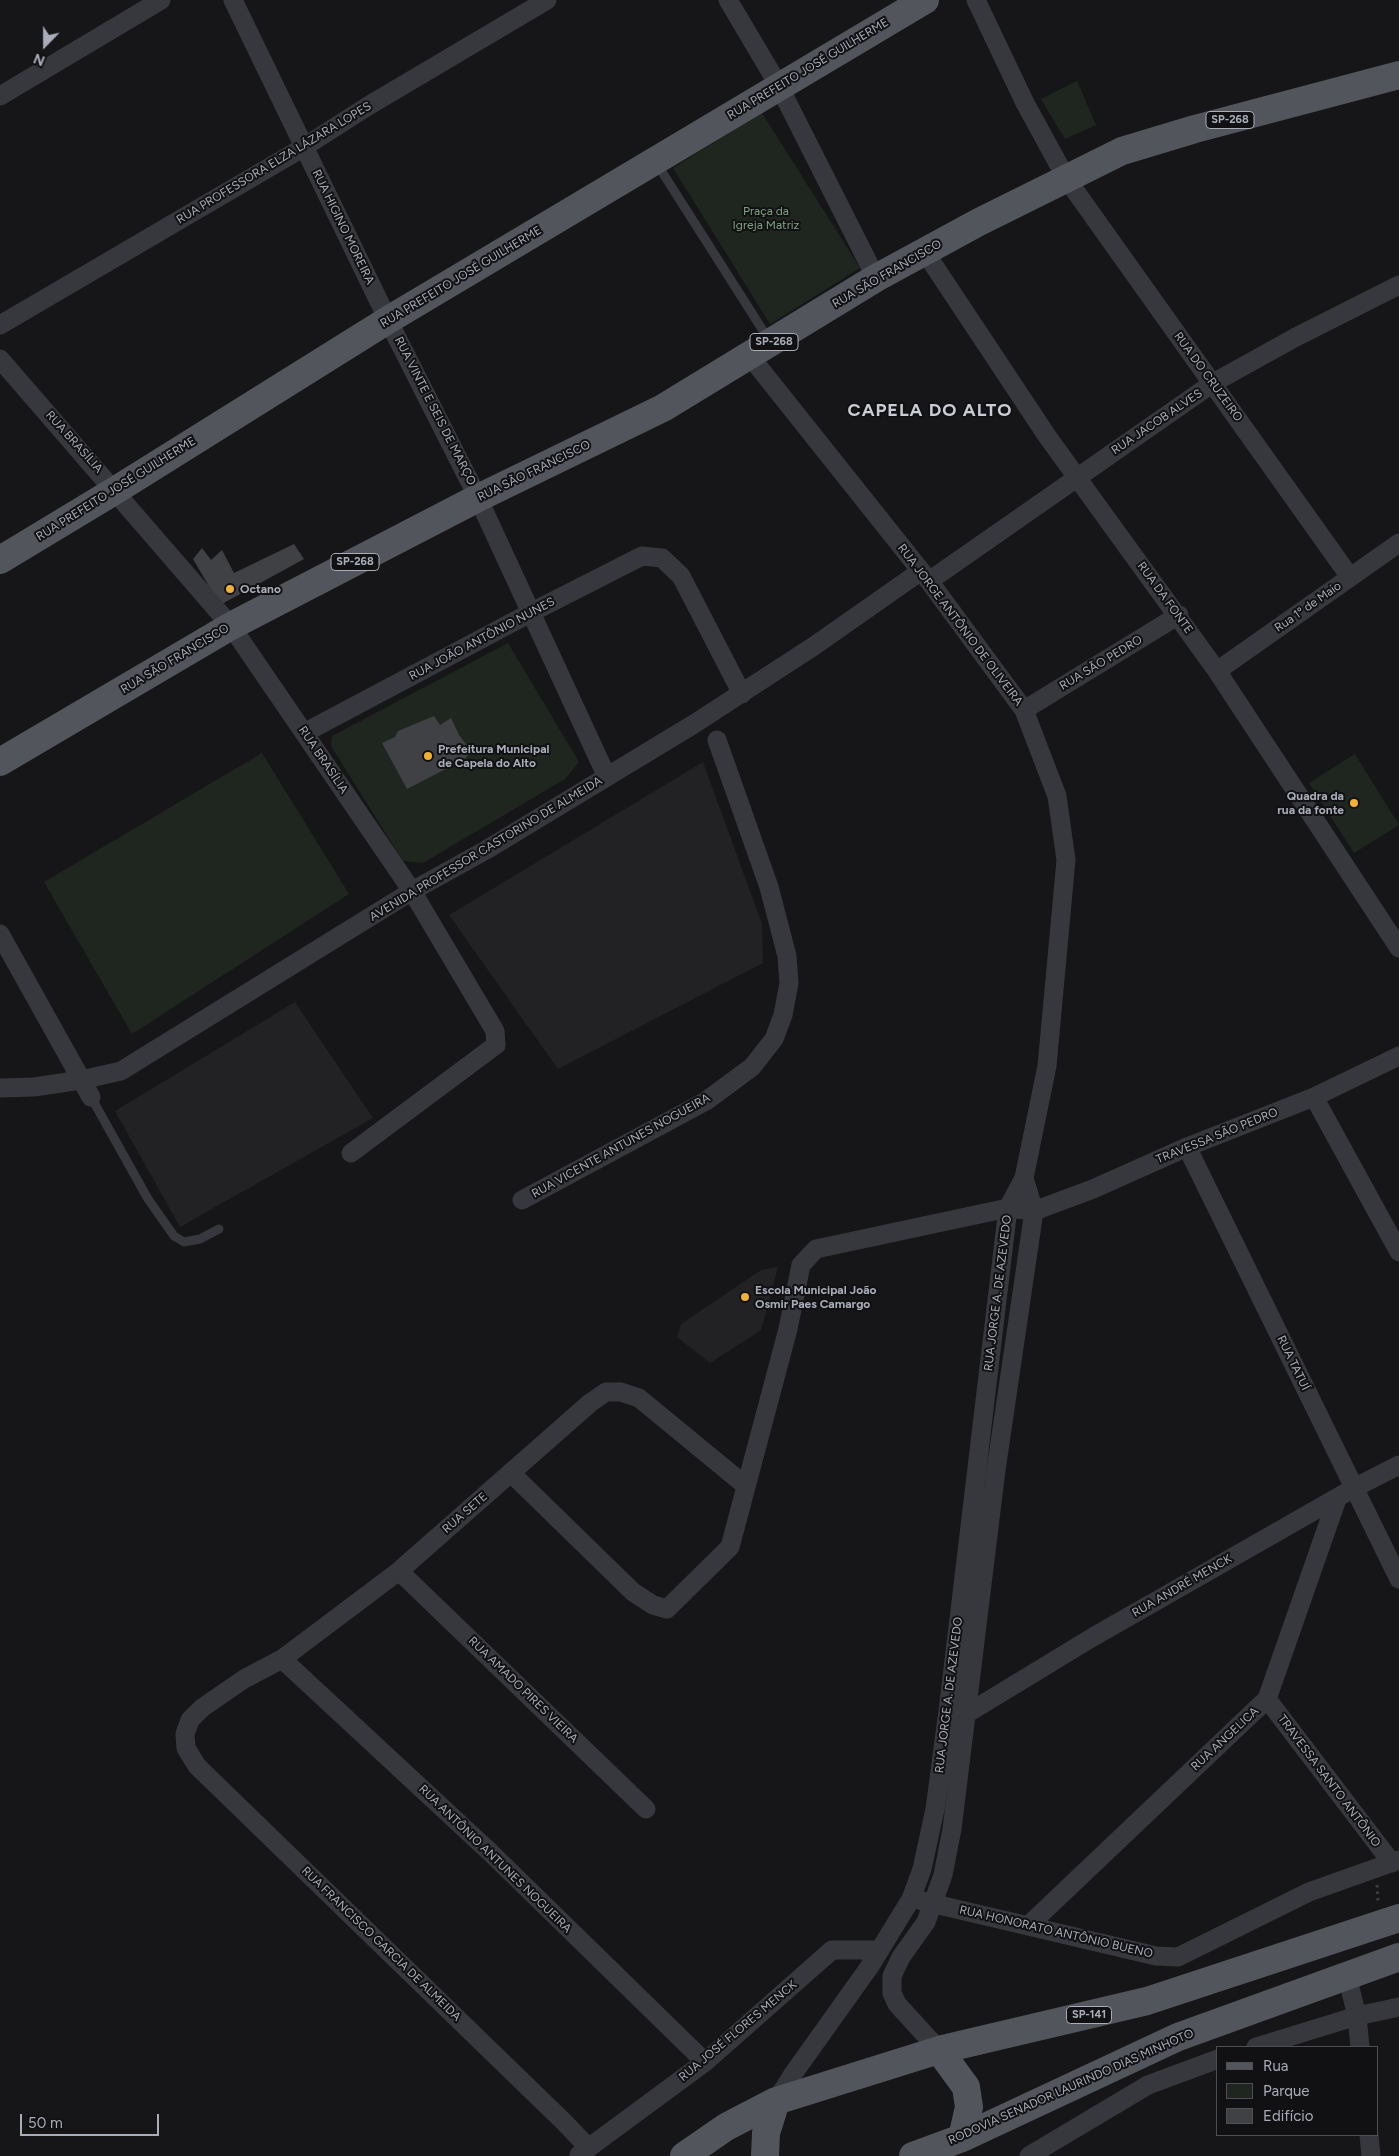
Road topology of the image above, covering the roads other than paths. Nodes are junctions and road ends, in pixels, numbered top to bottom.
1 (161, 0) edge
2 (233, 0) edge
3 (547, 0) edge
4 (728, 0) edge
5 (925, 0) edge
6 (976, 0) edge
7 (992, 0) edge
8 (994, 38) junction
9 (1399, 75) edge
10 (779, 86) junction
11 (0, 96) edge
12 (304, 148) junction
13 (655, 162) junction
14 (1066, 178) junction
15 (925, 252) junction
16 (876, 278) junction
17 (1399, 285) edge
18 (388, 320) junction
19 (0, 325) edge
20 (760, 349) junction
21 (0, 359) edge
22 (1213, 383) junction
23 (1077, 477) junction
24 (116, 490) junction
25 (478, 498) junction
26 (1399, 543) edge
27 (0, 560) edge
28 (925, 576) junction
29 (1350, 577) junction
30 (530, 613) junction
31 (1179, 616) junction
32 (231, 626) junction
33 (1218, 671) junction
34 (742, 694) junction
35 (1024, 710) junction
36 (304, 733) junction
37 (716, 740) dead end
38 (0, 762) edge
39 (607, 777) junction
40 (412, 891) junction
41 (0, 934) edge
42 (1397, 941) edge
43 (1399, 1056) edge
44 (81, 1080) junction
45 (0, 1088) edge
46 (91, 1097) joint
47 (1314, 1097) junction
48 (1187, 1147) junction
49 (351, 1153) dead end
50 (1024, 1178) junction
51 (522, 1200) dead end
52 (1008, 1208) junction
53 (1034, 1211) junction
54 (219, 1229) dead end
55 (1399, 1252) edge
56 (1399, 1465) edge
57 (510, 1473) junction
58 (746, 1486) junction
59 (1354, 1488) junction
60 (1337, 1499) junction
61 (399, 1571) junction
62 (1399, 1579) edge
63 (282, 1658) junction
64 (1267, 1699) junction
65 (948, 1711) junction
66 (968, 1713) junction
67 (185, 1734) joint
68 (646, 1809) dead end
69 (1389, 1863) edge
70 (911, 1898) junction
71 (934, 1904) junction
72 (1389, 1922) edge
73 (1029, 1925) junction
74 (880, 1950) junction
75 (1178, 1957) junction
76 (1399, 1957) edge
77 (1347, 1976) junction
78 (1190, 1988) junction
79 (1399, 2007) edge
80 (1357, 2016) junction
81 (1259, 2046) edge
82 (1360, 2046) edge
83 (939, 2050) junction
84 (1216, 2060) edge
85 (705, 2062) junction
86 (776, 2101) junction
87 (1369, 2136) edge
88 (962, 2138) junction
89 (583, 2152) edge
90 (684, 2156) edge
91 (766, 2156) edge
92 (913, 2156) edge
93 (1029, 2156) edge
94 (1371, 2156) edge

1 - 11 street
2 - 12 street, RUA HIGINO MOREIRA
3 - 12 street, RUA PROFESSORA ELZA LÁZARA LOPES
4 - 10 street
5 - 10 main road, RUA PREFEITO JOSÉ GUILHERME
6 - 8 street, RUA DO CRUZEIRO
7 - 8 street
8 - 14 street, RUA DO CRUZEIRO
9 - 14 main road, SP-268
10 - 13 main road, RUA PREFEITO JOSÉ GUILHERME
10 - 16 street
12 - 18 street, RUA HIGINO MOREIRA
12 - 19 street, RUA PROFESSORA ELZA LÁZARA LOPES
13 - 18 main road, RUA PREFEITO JOSÉ GUILHERME
13 - 20 lane
14 - 15 main road, RUA SÃO FRANCISCO / SP-268
14 - 22 street, RUA DO CRUZEIRO
15 - 16 main road, RUA SÃO FRANCISCO / SP-268
15 - 23 street, RUA DA FONTE
16 - 20 main road, RUA SÃO FRANCISCO / SP-268
17 - 22 street, RUA JACOB ALVES
18 - 24 main road, RUA PREFEITO JOSÉ GUILHERME
18 - 25 street, RUA VINTE E SEIS DE MARÇO
20 - 25 main road, RUA SÃO FRANCISCO / SP-268
20 - 28 street, RUA JORGE ANTÔNIO DE OLIVEIRA
21 - 24 street, RUA BRASÍLIA
22 - 23 street, RUA JACOB ALVES
22 - 29 street, RUA DO CRUZEIRO
23 - 28 street, RUA JACOB ALVES
23 - 31 street, RUA DA FONTE
24 - 27 main road, RUA PREFEITO JOSÉ GUILHERME
24 - 32 street, RUA BRASÍLIA
25 - 30 street, RUA VINTE E SEIS DE MARÇO
25 - 32 main road, RUA SÃO FRANCISCO / SP-268
26 - 29 street, Rua 1º de Maio
28 - 34 street, AVENIDA PROFESSOR CASTORINO DE ALMEIDA
28 - 35 street, RUA JORGE ANTÔNIO DE OLIVEIRA
29 - 33 street, Rua 1º de Maio
30 - 34 street, RUA JOÃO ANTÔNIO NUNES
30 - 36 street, RUA JOÃO ANTÔNIO NUNES
30 - 39 street
31 - 33 street, RUA DA FONTE
31 - 35 street, RUA SÃO PEDRO
32 - 36 street, RUA BRASÍLIA
32 - 38 main road, RUA SÃO FRANCISCO / SP-268
33 - 42 street, RUA DA FONTE
34 - 39 street, AVENIDA PROFESSOR CASTORINO DE ALMEIDA
35 - 50 street, RUA JORGE ANTÔNIO DE OLIVEIRA
36 - 40 street, RUA BRASÍLIA
37 - 51 street, RUA VICENTE ANTUNES NOGUEIRA
39 - 40 street, AVENIDA PROFESSOR CASTORINO DE ALMEIDA
40 - 44 street, AVENIDA PROFESSOR CASTORINO DE ALMEIDA
40 - 49 street, RUA BRASÍLIA
41 - 44 street
43 - 47 street, TRAVESSA SÃO PEDRO
44 - 45 street, AVENIDA PROFESSOR CASTORINO DE ALMEIDA
44 - 46 street
46 - 54 lane
47 - 48 street, TRAVESSA SÃO PEDRO
47 - 55 street
48 - 53 street, TRAVESSA SÃO PEDRO
48 - 59 street, RUA TATUÍ
50 - 52 street, RUA JORGE A. DE AZEVEDO
50 - 53 street, RUA JORGE A. DE AZEVEDO
52 - 53 street
52 - 58 street
52 - 65 street, RUA JORGE A. DE AZEVEDO
53 - 66 street, RUA JORGE A. DE AZEVEDO
56 - 59 street, RUA ANDRÉ MENCK
57 - 58 street, RUA SETE
57 - 58 street
57 - 61 street, RUA SETE
59 - 60 street, RUA ANDRÉ MENCK
59 - 62 street, RUA TATUÍ
60 - 64 street, RUA ANGELICA
60 - 66 street, RUA ANDRÉ MENCK
61 - 63 street, RUA SETE
61 - 68 street, RUA AMADO PIRES VIEIRA
63 - 67 street, RUA SETE
63 - 85 street, RUA ANTÔNIO ANTUNES NOGUEIRA
64 - 69 street, TRAVESSA SANTO ANTÔNIO
64 - 73 street, RUA ANGELICA
65 - 66 street
65 - 70 street, RUA JORGE A. DE AZEVEDO
66 - 71 street, RUA JORGE A. DE AZEVEDO
67 - 89 street, RUA FRANCISCO GARCIA DE ALMEIDA
69 - 75 street
70 - 71 street, RUA HONORATO ANTÔNIO BUENO
70 - 74 street, RUA JORGE A. DE AZEVEDO
71 - 73 street, RUA HONORATO ANTÔNIO BUENO
71 - 83 street, RUA JORGE A. DE AZEVEDO
72 - 78 main road, SP-141
73 - 75 street, RUA HONORATO ANTÔNIO BUENO
74 - 85 street, RUA JOSÉ FLORES MENCK
74 - 86 street, RUA JORGE A. DE AZEVEDO
75 - 78 street
76 - 77 main road, RODOVIA SENADOR LAURINDO DIAS MINHOTO
77 - 80 street
77 - 88 main road, RODOVIA SENADOR LAURINDO DIAS MINHOTO
78 - 83 main road, SP-141
79 - 80 street
80 - 81 street
80 - 82 street
83 - 86 main road, SP-141
83 - 88 main road
84 - 93 street
85 - 89 street, RUA JOSÉ FLORES MENCK
86 - 90 main road, SP-141
86 - 91 main road
87 - 94 street
88 - 92 main road, RODOVIA SENADOR LAURINDO DIAS MINHOTO

